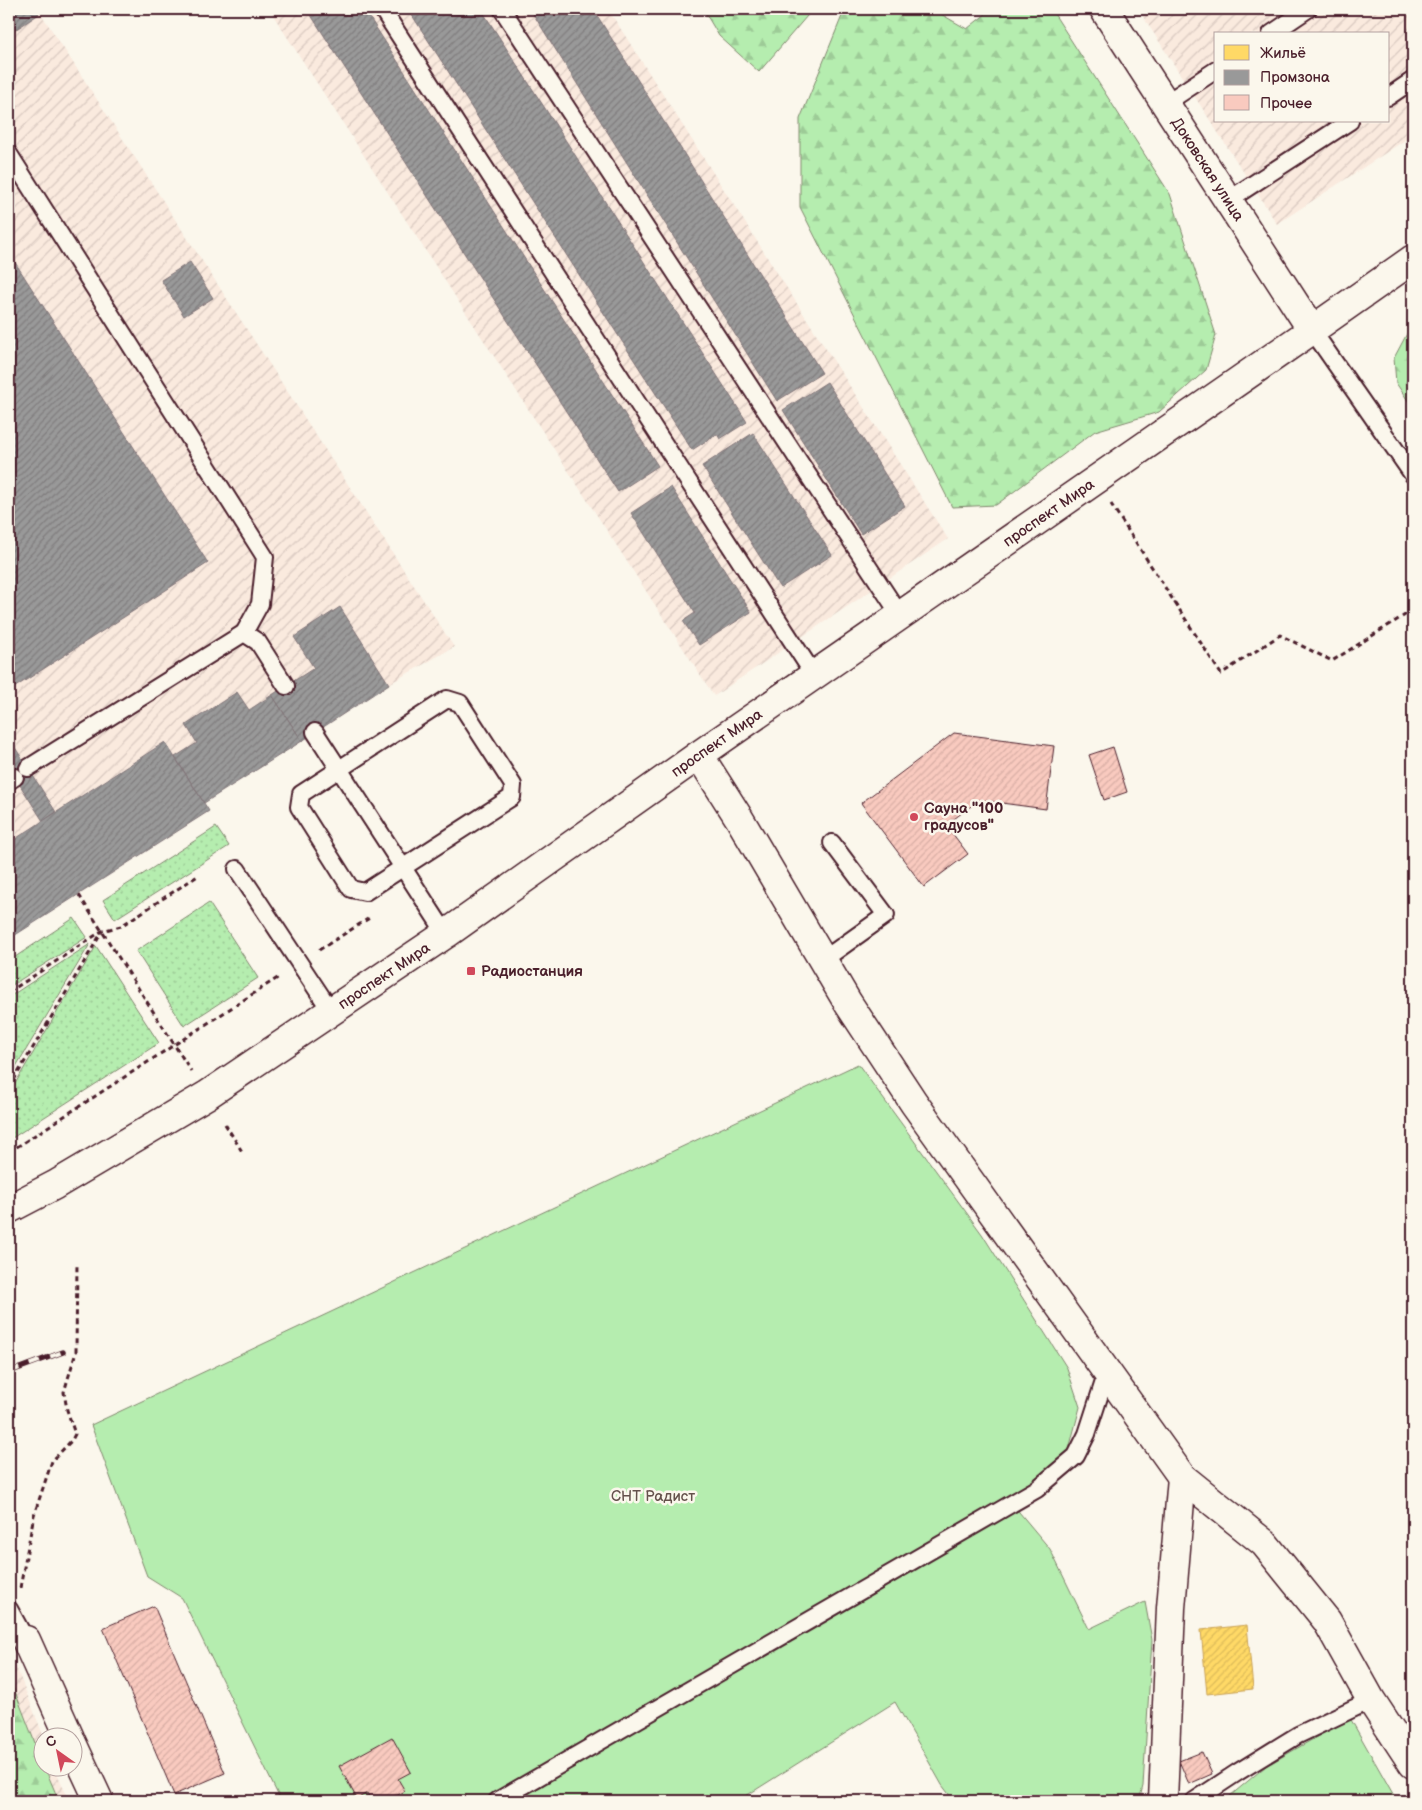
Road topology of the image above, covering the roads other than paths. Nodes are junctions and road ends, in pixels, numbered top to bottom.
1 (382, 9) edge
2 (502, 9) edge
3 (1308, 9) edge
4 (1110, 11) edge
5 (1274, 32) edge
6 (1214, 71) edge
7 (1413, 80) edge
8 (1390, 95) edge
9 (1166, 103) junction
10 (1348, 122) edge
11 (9, 154) edge
12 (1228, 201) junction
13 (1413, 259) edge
14 (1312, 330) junction
15 (1413, 475) edge
16 (900, 615) junction
17 (244, 633) junction
18 (814, 675) junction
19 (286, 686) dead end
20 (316, 732) dead end
21 (699, 755) junction
22 (339, 768) junction
23 (17, 775) edge
24 (832, 843) dead end
25 (403, 867) junction
26 (237, 870) dead end
27 (446, 934) junction
28 (823, 960) junction
29 (331, 1011) junction
30 (9, 1209) edge
31 (1107, 1372) junction
32 (1182, 1477) junction
33 (17, 1623) edge
34 (1371, 1700) junction
35 (65, 1728) edge
36 (1412, 1758) edge
37 (82, 1764) edge
38 (99, 1801) edge
39 (497, 1801) edge
40 (1163, 1801) edge
41 (1194, 1801) edge

1 - 18 lane
2 - 16 lane
3 - 5 lane
4 - 9 street, Доковская улица
6 - 9 lane
7 - 8 lane
9 - 12 street, Доковская улица
10 - 12 lane
11 - 17 lane
12 - 14 street, Доковская улица
13 - 14 street, проспект Мира
14 - 15 lane
14 - 16 street, проспект Мира
16 - 18 street, проспект Мира
17 - 19 lane
17 - 23 lane
18 - 21 street, проспект Мира
20 - 22 lane
21 - 27 street, проспект Мира
21 - 28 street
22 - 25 lane
22 - 25 lane
22 - 25 lane
24 - 28 lane
25 - 27 lane
26 - 29 lane
27 - 29 street, проспект Мира
28 - 31 street
29 - 30 street, проспект Мира
31 - 32 street
31 - 39 lane
32 - 34 street
32 - 40 street
33 - 35 street
34 - 36 street
34 - 41 lane
37 - 38 street

